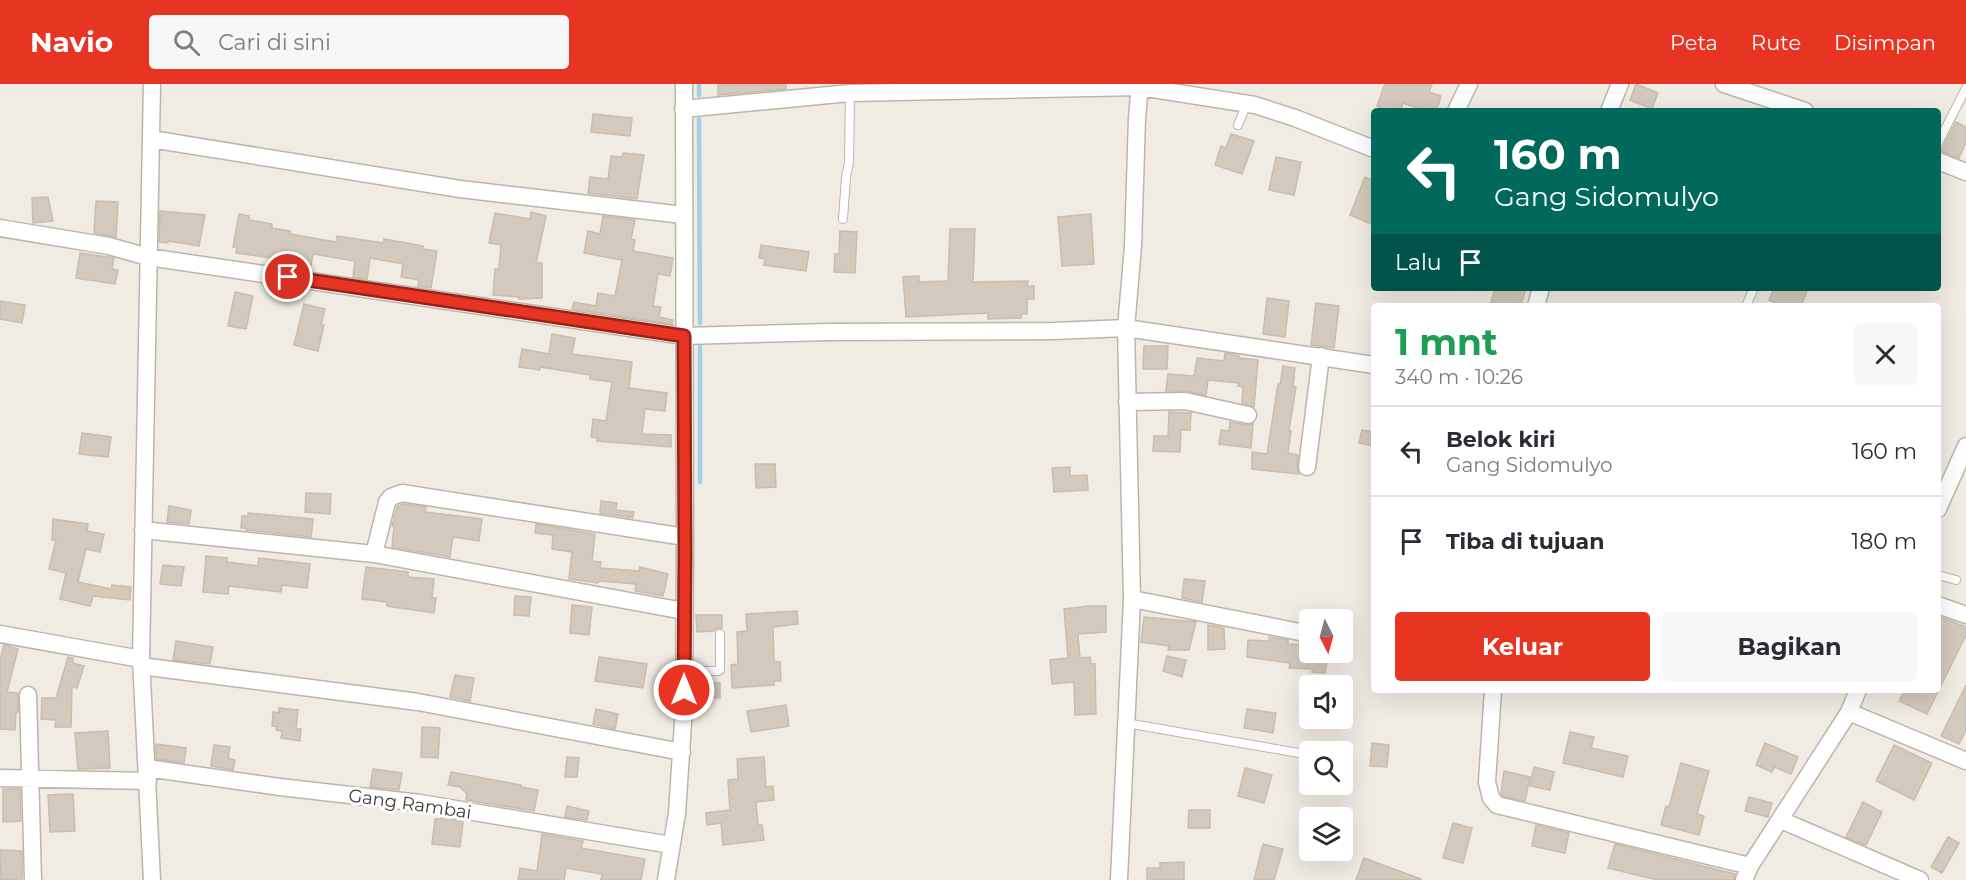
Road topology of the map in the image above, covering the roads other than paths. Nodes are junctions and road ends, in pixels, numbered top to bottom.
1 (152, 84) edge
2 (684, 84) edge
3 (1469, 84) edge
4 (1620, 84) edge
5 (1724, 84) edge
6 (1140, 86) edge
7 (1966, 88) edge
8 (1195, 89) edge
9 (850, 93) junction
10 (1247, 104) junction
11 (1457, 108) edge
12 (1610, 108) edge
13 (1796, 108) edge
14 (683, 109) junction
15 (1239, 125) dead end
16 (1941, 137) edge
17 (151, 139) junction
18 (1371, 147) edge
19 (1941, 163) edge
20 (1966, 172) edge
21 (683, 216) junction
22 (843, 219) dead end
23 (0, 228) edge
24 (148, 257) junction
25 (1126, 328) junction
26 (684, 336) junction
27 (1321, 356) junction
28 (1371, 364) edge
29 (1127, 402) junction
30 (1248, 415) dead end
31 (1966, 446) edge
32 (1307, 467) dead end
33 (1941, 469) edge
34 (1955, 471) junction
35 (1941, 502) edge
36 (143, 530) junction
37 (685, 537) junction
38 (374, 554) junction
39 (1941, 575) edge
40 (1956, 580) dead end
41 (1132, 599) junction
42 (1941, 606) edge
43 (684, 611) junction
44 (1966, 615) edge
45 (1299, 632) edge
46 (0, 634) edge
47 (720, 634) dead end
48 (141, 662) junction
49 (684, 671) junction
50 (1493, 693) edge
51 (1857, 693) edge
52 (28, 695) dead end
53 (1849, 712) junction
54 (1126, 723) junction
55 (682, 752) junction
56 (1299, 753) edge
57 (1966, 761) edge
58 (147, 775) junction
59 (0, 778) edge
60 (30, 780) junction
61 (1780, 820) junction
62 (671, 845) junction
63 (1747, 873) edge
64 (33, 880) edge
65 (152, 880) edge
66 (666, 880) edge
67 (1119, 880) edge
68 (1920, 880) edge

1 - 17 street
2 - 14 street
3 - 11 street
4 - 12 street
5 - 13 street
6 - 8 street
6 - 9 street
6 - 25 street
7 - 16 lane
8 - 10 street
9 - 14 street
9 - 22 lane
10 - 15 lane
10 - 18 street
14 - 21 street
17 - 21 street
17 - 24 street
19 - 20 street
21 - 26 street
23 - 24 street
24 - 26 street
24 - 36 street
25 - 26 street
25 - 27 street
25 - 29 street
26 - 37 street
27 - 28 street
27 - 32 street
29 - 30 street
29 - 41 street
31 - 34 street
33 - 34 street
34 - 35 street
36 - 38 street
36 - 48 street
37 - 38 street
37 - 43 street
38 - 43 street
39 - 40 lane
41 - 45 street
41 - 54 street
42 - 44 street
43 - 49 street
46 - 48 street
47 - 49 lane
48 - 55 street
48 - 58 street
49 - 55 street
50 - 63 street
51 - 53 street
52 - 60 street
53 - 57 street
53 - 61 street
54 - 56 lane
54 - 67 street
55 - 62 street
58 - 60 street, Gang Rambai
58 - 62 street, Gang Rambai
58 - 65 street
59 - 60 street, Gang Rambai
60 - 64 street
61 - 63 street
61 - 68 street
62 - 66 street

